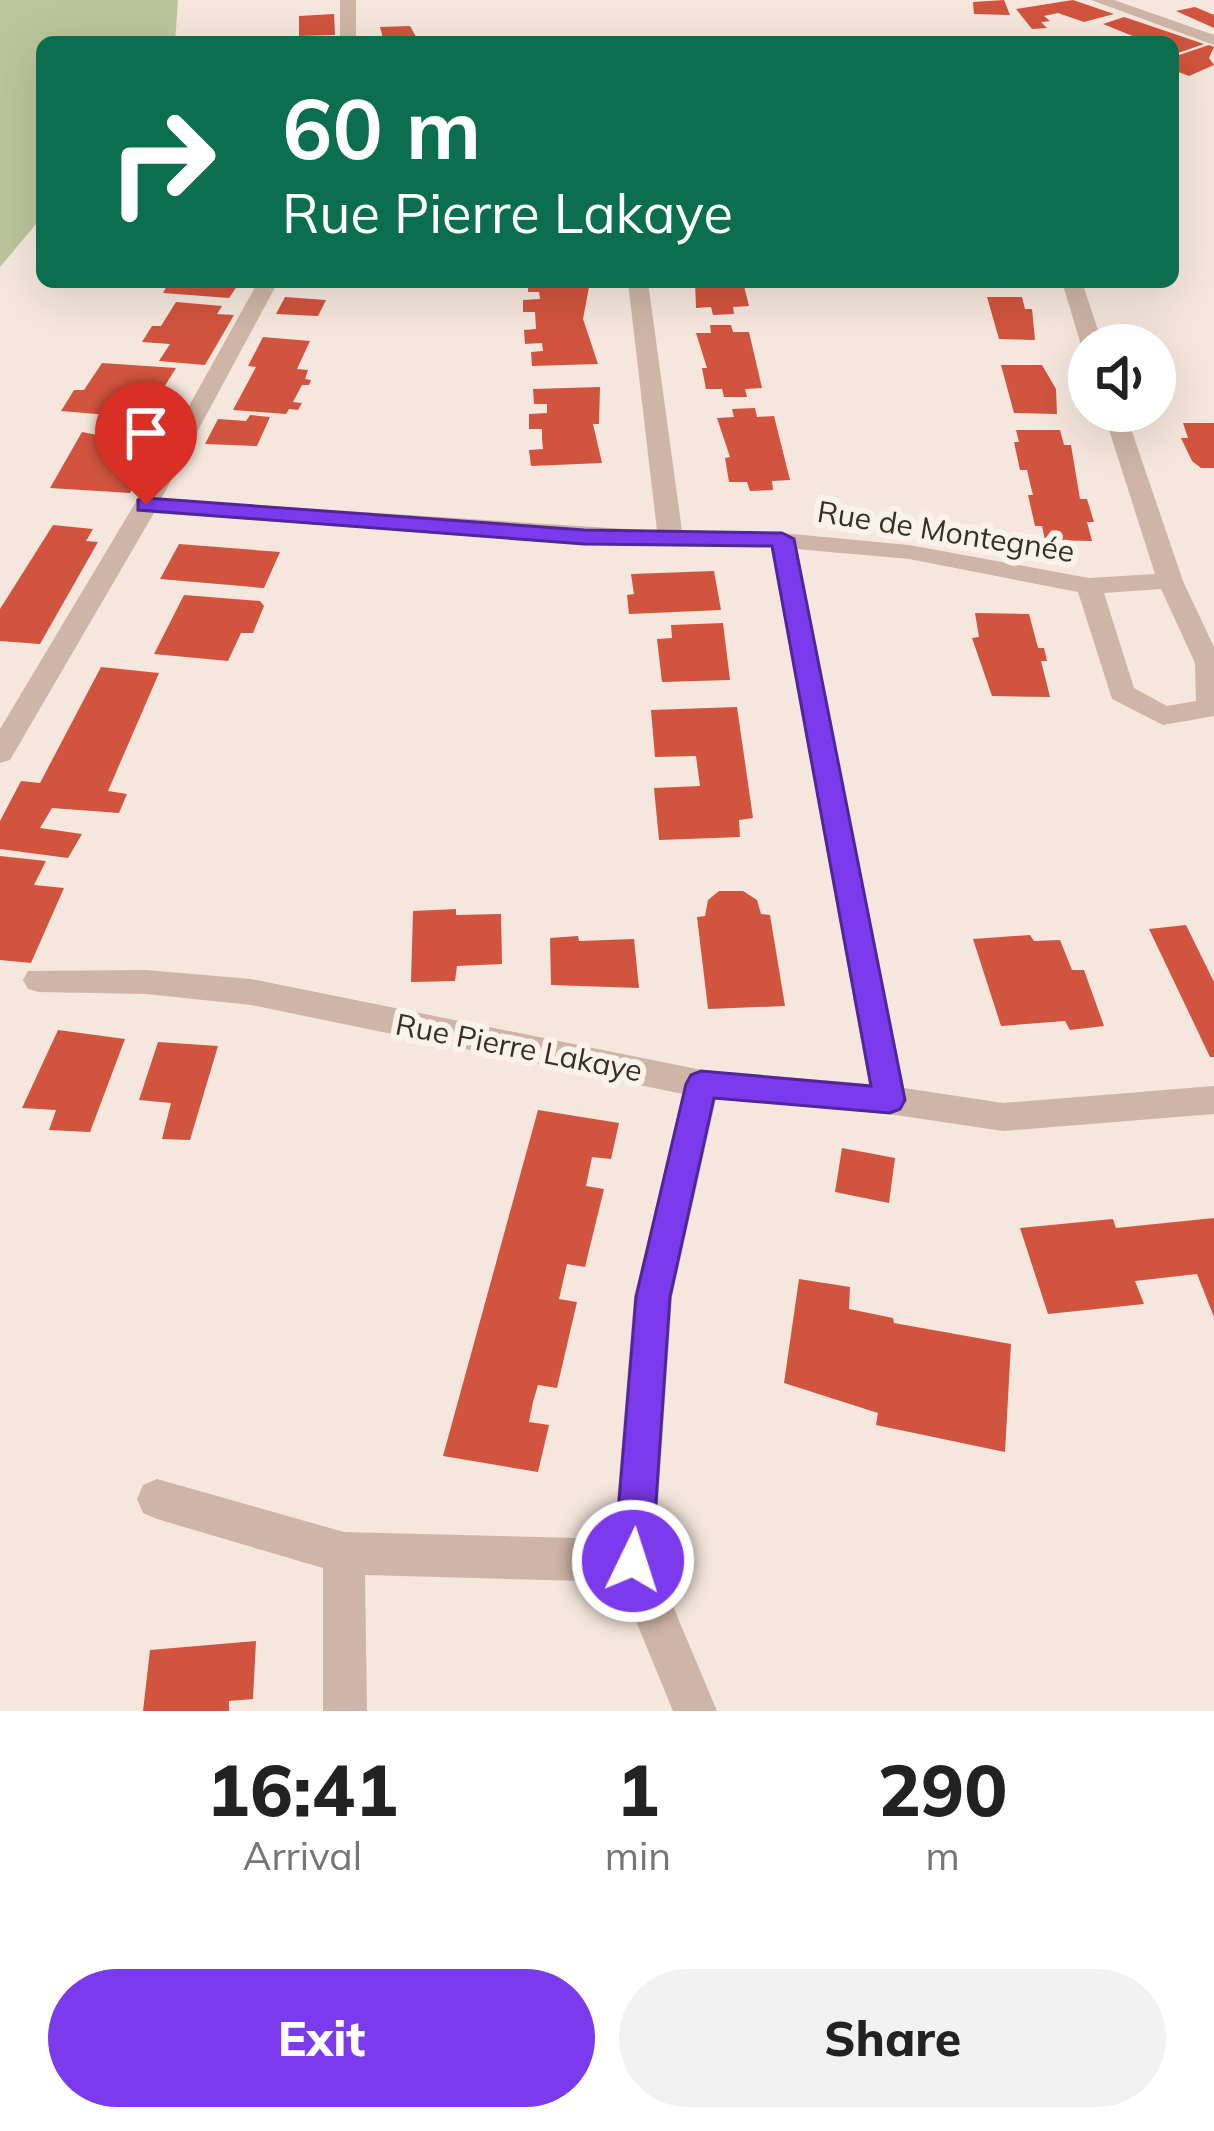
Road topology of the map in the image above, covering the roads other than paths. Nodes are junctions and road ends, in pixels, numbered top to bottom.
1 (348, 0) edge
2 (1099, 0) edge
3 (348, 36) edge
4 (1214, 40) edge
5 (265, 288) edge
6 (639, 288) edge
7 (1074, 288) edge
8 (1085, 324) edge
9 (1121, 432) edge
10 (146, 505) junction
11 (670, 537) junction
12 (782, 539) junction
13 (1169, 581) junction
14 (1089, 586) junction
15 (0, 753) edge
16 (39, 980) dead end
17 (701, 1084) junction
18 (890, 1100) junction
19 (1214, 1100) edge
20 (157, 1499) dead end
21 (344, 1552) junction
22 (633, 1561) junction
23 (345, 1711) edge
24 (695, 1711) edge

1 - 3 street
2 - 4 street
5 - 10 street
6 - 11 street
7 - 8 street
9 - 13 street, Rue de Montegnée
10 - 11 street, Rue de Montegnée
10 - 15 street
11 - 12 street, Rue de Montegnée
12 - 14 street, Rue de Montegnée
12 - 18 street
13 - 14 street, Rue de Montegnée
13 - 14 street, Rue de Montegnée
16 - 17 street, Rue Pierre Lakaye
17 - 18 street, Rue Pierre Lakaye
17 - 22 street
18 - 19 street, Rue Pierre Lakaye
20 - 21 street
21 - 22 street
21 - 23 street
22 - 24 street

